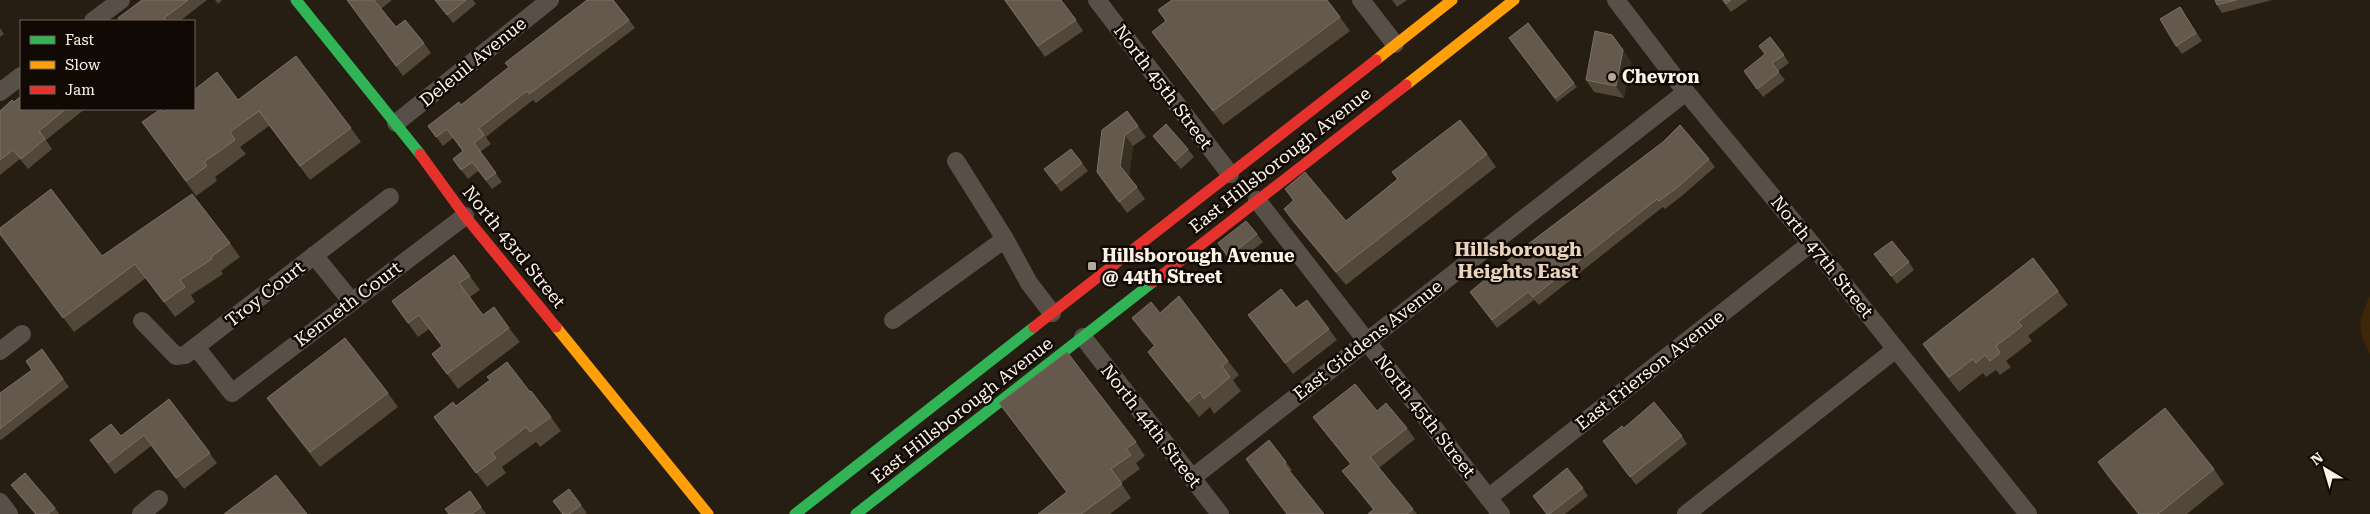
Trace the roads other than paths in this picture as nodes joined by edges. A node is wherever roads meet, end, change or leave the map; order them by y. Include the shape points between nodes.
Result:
1 (121, 0) edge
2 (296, 0) edge
3 (550, 0) edge
4 (1097, 0) edge
5 (1361, 0) edge
6 (1452, 0) edge
7 (1514, 0) edge
8 (1616, 0) edge
9 (1475, 16) dead end
10 (94, 20) edge
11 (1395, 44) junction
12 (1457, 44) junction
13 (20, 77) edge
14 (0, 92) edge
15 (1686, 92) junction
16 (396, 123) junction
17 (956, 161) dead end
18 (1230, 174) junction
19 (390, 197) dead end
20 (1257, 200) junction
21 (465, 216) junction
22 (1005, 239) junction
23 (1811, 243) junction
24 (314, 255) junction
25 (351, 301) junction
26 (1052, 313) junction
27 (893, 320) dead end
28 (142, 321) dead end
29 (22, 334) dead end
30 (1083, 338) junction
31 (1366, 340) junction
32 (196, 347) junction
33 (1896, 349) junction
34 (0, 351) edge
35 (1192, 478) junction
36 (1488, 498) junction
37 (159, 499) dead end
38 (0, 502) edge
39 (9, 514) edge
40 (141, 514) edge
41 (708, 514) edge
42 (795, 514) edge
43 (856, 514) edge
44 (1220, 514) edge
45 (1501, 514) edge
46 (1686, 514) edge
47 (2028, 514) edge

1 - 10 street
2 - 16 main road, North 43rd Street
3 - 16 street, Deleuil Avenue
4 - 18 street, North 45th Street
5 - 11 street
6 - 11 main road, East Hillsborough Avenue
7 - 12 main road, East Hillsborough Avenue
8 - 15 street, North 47th Street
9 - 12 main road
11 - 18 main road, East Hillsborough Avenue
12 - 20 main road, East Hillsborough Avenue
13 - 14 street
15 - 23 street, North 47th Street
15 - 31 street, East Giddens Avenue
16 - 21 main road, North 43rd Street
17 - 22 street
18 - 26 main road, East Hillsborough Avenue
19 - 24 street, Troy Court
20 - 30 main road, East Hillsborough Avenue
20 - 31 street, North 45th Street
21 - 25 street, Kenneth Court
21 - 41 main road, North 43rd Street
22 - 26 street via 1029,282
22 - 27 street
23 - 33 street, North 47th Street
23 - 36 street, East Frierson Avenue
24 - 25 street
24 - 32 street, Troy Court
25 - 32 street, Kenneth Court via 232,393
26 - 42 main road, East Hillsborough Avenue
28 - 32 street, Troy Court via 176,356 185,355
29 - 34 street
30 - 35 street, North 44th Street
30 - 43 main road, East Hillsborough Avenue
31 - 35 street, East Giddens Avenue
31 - 36 street, North 45th Street
33 - 46 street
33 - 47 street, North 47th Street
35 - 44 street, North 44th Street
36 - 45 street, North 45th Street
37 - 40 street
38 - 39 street

